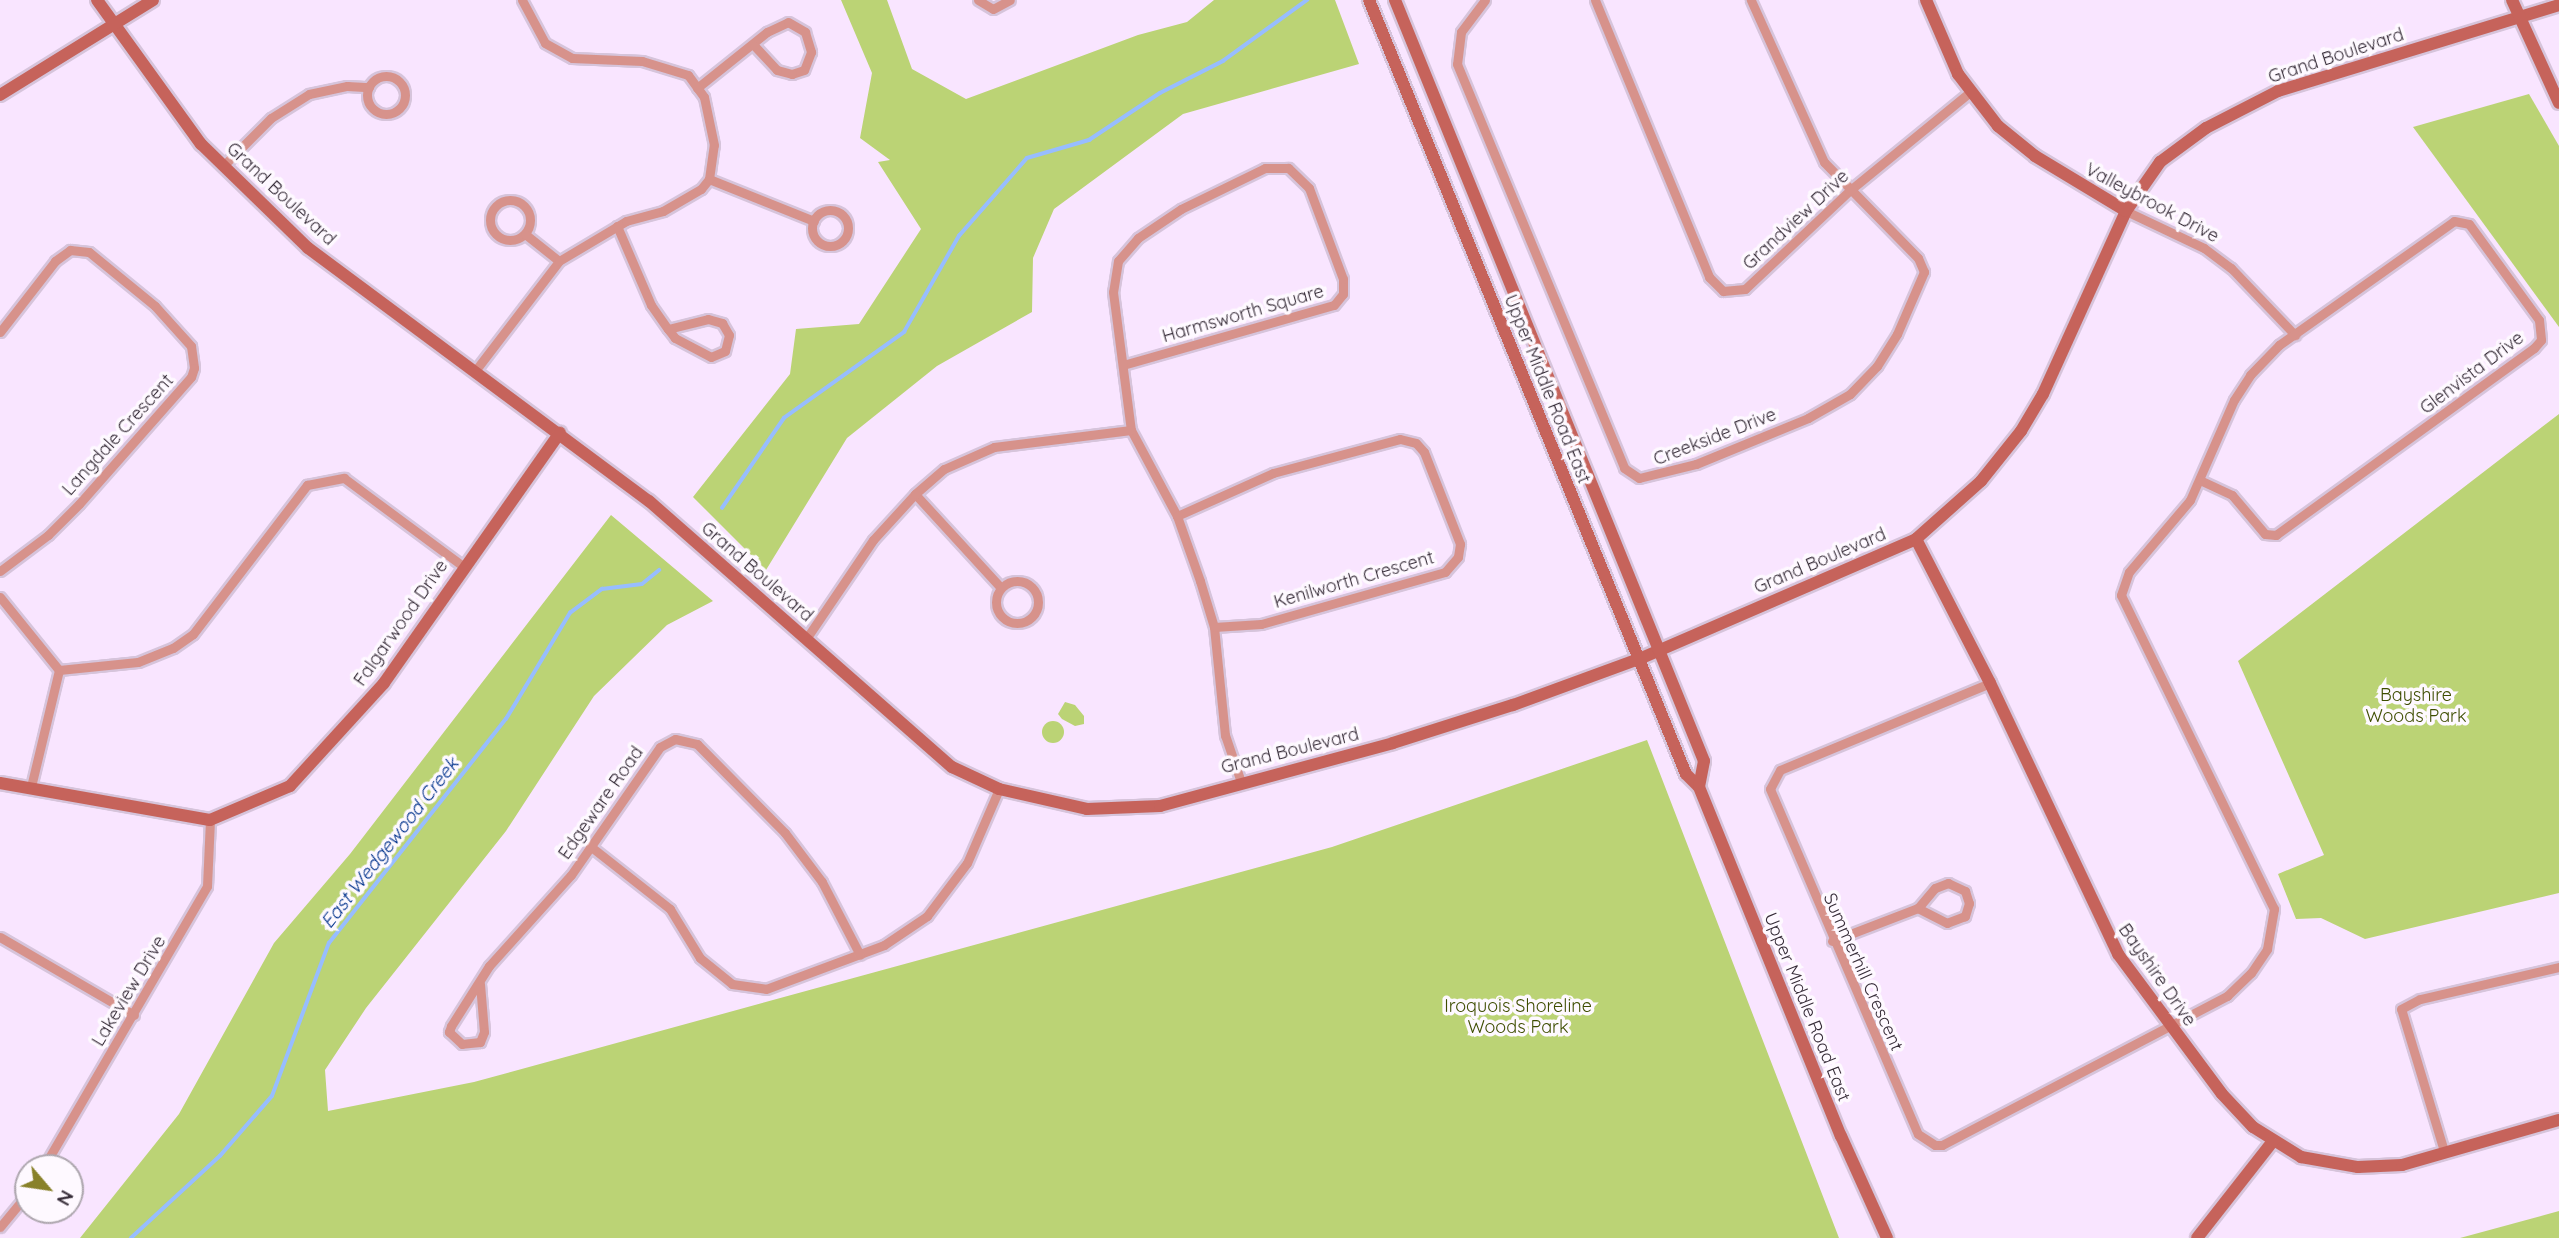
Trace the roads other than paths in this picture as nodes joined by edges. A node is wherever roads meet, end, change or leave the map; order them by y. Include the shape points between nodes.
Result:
1 (97, 0) edge
2 (153, 0) edge
3 (522, 0) edge
4 (978, 0) edge
5 (1010, 0) edge
6 (1369, 0) edge
7 (1395, 0) edge
8 (1485, 0) edge
9 (1595, 0) edge
10 (1751, 0) edge
11 (1926, 0) edge
12 (2512, 0) edge
13 (2559, 5) edge
14 (2519, 17) junction
15 (113, 25) junction
16 (755, 46) junction
17 (369, 87) junction
18 (697, 88) junction
19 (1970, 92) junction
20 (0, 95) edge
21 (2559, 103) edge
22 (225, 164) junction
23 (709, 179) junction
24 (1849, 191) junction
25 (2126, 211) junction
26 (814, 221) junction
27 (617, 226) junction
28 (525, 234) junction
29 (559, 261) junction
30 (668, 328) junction
31 (0, 332) edge
32 (2295, 335) junction
33 (1123, 365) junction
34 (475, 371) junction
35 (1132, 430) junction
36 (560, 433) junction
37 (2200, 480) junction
38 (915, 494) junction
39 (1177, 516) junction
40 (1916, 539) junction
41 (463, 566) junction
42 (0, 571) edge
43 (1001, 588) junction
44 (0, 597) edge
45 (1214, 627) junction
46 (806, 639) junction
47 (1657, 651) junction
48 (1639, 659) junction
49 (59, 670) junction
50 (1990, 683) junction
51 (1241, 782) junction
52 (0, 783) edge
53 (1699, 787) junction
54 (31, 788) junction
55 (999, 789) junction
56 (210, 820) junction
57 (590, 846) junction
58 (1918, 908) junction
59 (0, 937) edge
60 (1832, 941) junction
61 (860, 955) junction
62 (2559, 967) edge
63 (480, 984) junction
64 (134, 1015) junction
65 (2171, 1027) junction
66 (2559, 1121) edge
67 (2273, 1141) junction
68 (2444, 1151) junction
69 (51, 1154) edge
70 (14, 1210) edge
71 (0, 1227) edge
72 (1887, 1238) edge
73 (2197, 1238) edge

1 - 15 street, Grand Boulevard
2 - 15 street
3 - 18 street via 545,43 572,58 666,65 688,75
4 - 5 street via 993,9
6 - 48 street, Upper Middle Road East
7 - 47 street, Upper Middle Road East
8 - 24 street, Creekside Drive via 1461,32 1457,64 1624,468 1640,478 1696,464 1808,418 1850,394 1877,366 1924,272 1918,258
9 - 24 street, Grandview Drive via 1709,277 1723,291 1745,289
10 - 24 street, Creekside Drive via 1824,162
11 - 19 street, Valleybrook Drive
12 - 14 street
13 - 14 street, Grand Boulevard
14 - 21 street
14 - 25 street, Grand Boulevard via 2278,91 2206,128 2160,162
15 - 20 street
15 - 22 street, Grand Boulevard via 201,144
16 - 16 street via 767,32 788,22 805,32 811,52 804,71 792,74 778,70
16 - 18 street
17 - 17 street via 378,78 390,77 404,89 404,102 391,114 379,113 368,99
17 - 22 street via 347,86 309,94 271,118
18 - 23 street via 704,97 714,145
19 - 24 street, Grandview Drive
19 - 25 street, Valleybrook Drive via 1998,126 2035,156
22 - 34 street, Grand Boulevard via 308,248
23 - 26 street
23 - 27 street via 701,189 663,211
25 - 32 street, Valleybrook Drive via 2204,248 2231,268
25 - 40 street, Grand Boulevard via 2043,394 2021,431 1981,481
26 - 26 street via 813,233 819,243 837,245 846,236 847,224 837,212 826,211
27 - 29 street
27 - 30 street via 651,305
28 - 28 street via 530,215 523,203 510,199 497,204 490,215 495,233 513,240
28 - 29 street
29 - 34 street
30 - 30 street via 675,338 711,357 724,351 729,335 722,323 708,319
31 - 42 street, Langdale Crescent via 55,261 70,250 89,252 110,265 173,326 191,346 194,368 191,377 79,504 48,535
32 - 37 street, Glenvista Drive via 2250,374
32 - 37 street, Glenvista Drive via 2459,220 2472,228 2542,330 2534,348 2276,536 2265,534 2232,495
33 - 33 street, Harmsworth Square via 1334,305 1343,294 1343,279 1309,188 1288,168 1265,168 1181,209 1138,238 1118,261 1113,292
33 - 35 street, Harmsworth Square
34 - 36 street, Grand Boulevard
35 - 38 street via 994,447 944,469
35 - 39 street, Harmsworth Square
36 - 41 street, Falgarwood Drive
36 - 46 street, Grand Boulevard via 666,515
37 - 65 street, Glenvista Drive via 2190,500 2129,572 2121,595 2274,909 2273,934 2251,973 2227,996
38 - 43 street
38 - 46 street via 873,540
39 - 45 street, Harmsworth Square
39 - 45 street, Kenilworth Crescent via 1273,473 1400,439 1416,443 1424,452 1460,544 1458,557 1445,572 1261,624
40 - 47 street, Grand Boulevard
40 - 50 street, Bayshire Drive
41 - 49 street via 344,478 307,485 193,634 138,662
41 - 56 street, Falgarwood Drive via 384,683 290,786
43 - 43 street via 997,608 1006,620 1020,623 1032,617 1038,597 1032,586 1019,580
44 - 49 street
45 - 51 street, Harmsworth Square via 1225,734
46 - 55 street, Grand Boulevard via 951,767
47 - 48 street, Grand Boulevard
47 - 53 street, Upper Middle Road East via 1704,761
48 - 51 street, Grand Boulevard via 1405,739
48 - 53 street, Upper Middle Road East via 1686,774
49 - 54 street
50 - 60 street, Summerhill Crescent via 1780,770 1773,778 1771,799
50 - 65 street, Bayshire Drive via 2097,916
51 - 55 street, Grand Boulevard via 1160,806 1087,809
52 - 54 street
53 - 72 street, Upper Middle Road East
54 - 56 street
55 - 61 street via 967,863 928,916
56 - 64 street, Lakeview Drive via 206,886
57 - 61 street via 670,909 700,958 732,985 766,989
57 - 61 street, Edgeware Road via 660,747 674,739 697,744 806,859
57 - 63 street, Edgeware Road via 489,966
58 - 58 street via 1953,923 1965,916 1968,897 1960,886 1948,883 1936,888
58 - 60 street
59 - 64 street
60 - 65 street, Summerhill Crescent via 1918,1134 1934,1145 1942,1145
62 - 68 street via 2420,999 2401,1009
63 - 63 street, Edgeware Road via 449,1032 462,1044 480,1042 484,1032
64 - 69 street, Lakeview Drive
65 - 67 street, Bayshire Drive via 2222,1094
66 - 68 street, Bayshire Drive
67 - 68 street, Bayshire Drive via 2301,1157 2358,1167 2402,1165
67 - 73 street
70 - 71 street

